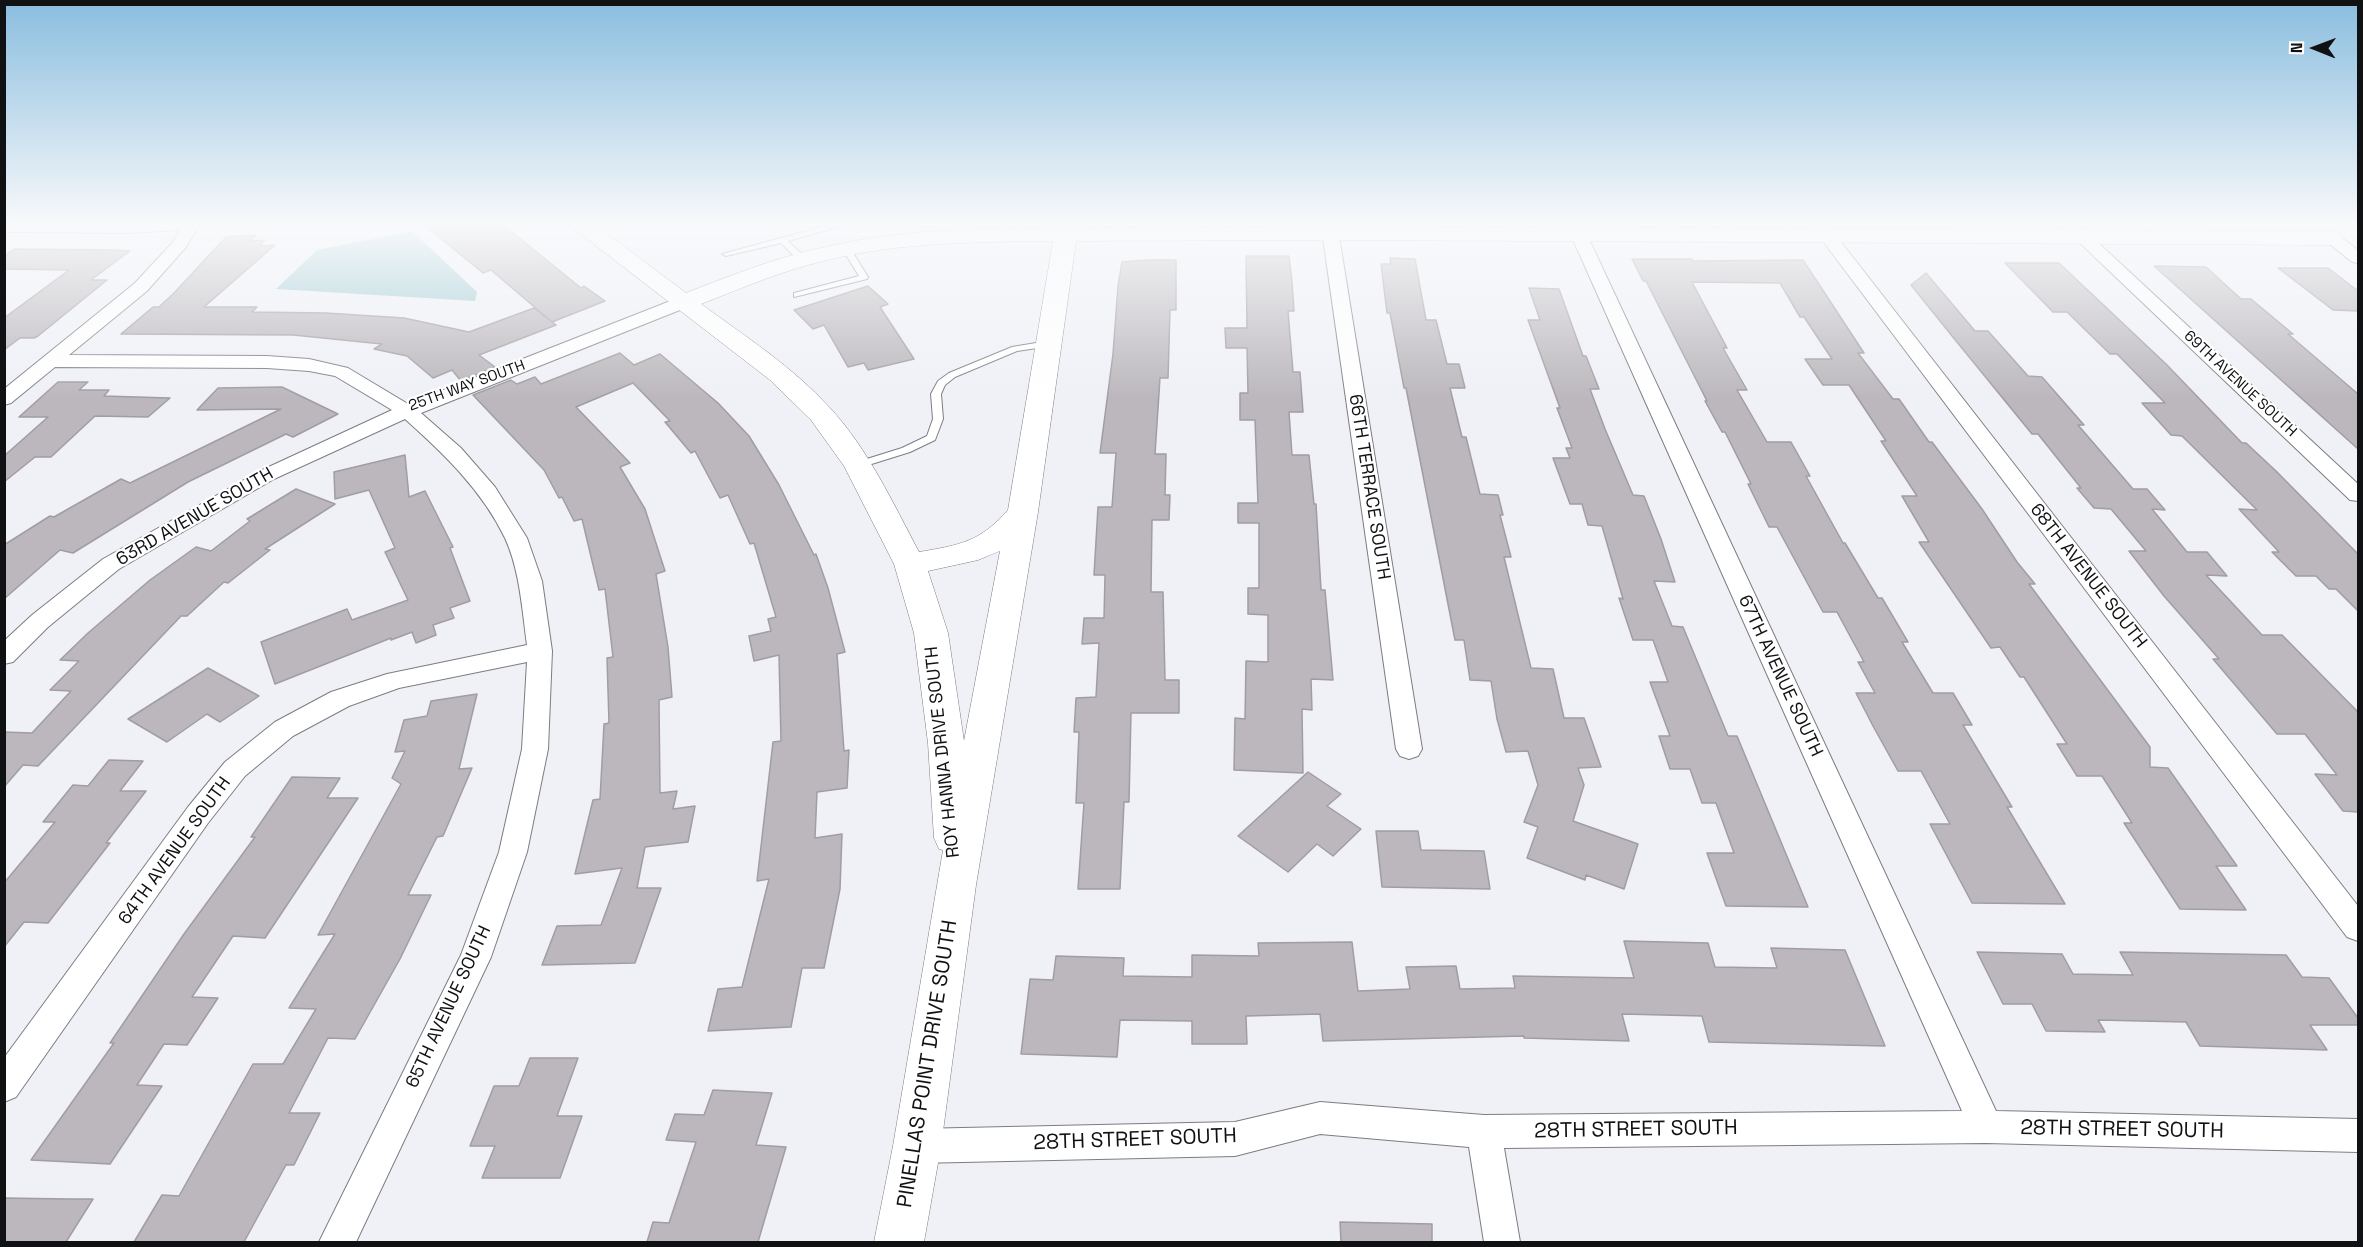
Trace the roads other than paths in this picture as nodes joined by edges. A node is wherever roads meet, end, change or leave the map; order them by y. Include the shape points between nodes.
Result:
1 (145, 282) edge
2 (657, 282) edge
3 (740, 282) edge
4 (845, 282) edge
5 (1058, 282) edge
6 (1338, 282) edge
7 (1600, 282) edge
8 (1863, 282) edge
9 (2130, 282) edge
10 (797, 295) dead end
11 (684, 302) junction
12 (1048, 344) junction
13 (52, 361) junction
14 (4, 399) edge
15 (407, 411) junction
16 (858, 465) junction
17 (2358, 495) edge
18 (1023, 512) junction
19 (910, 564) junction
20 (540, 651) junction
21 (4, 656) edge
22 (1409, 749) dead end
23 (956, 885) junction
24 (2358, 928) edge
25 (4, 1086) edge
26 (1986, 1127) junction
27 (1484, 1132) junction
28 (2358, 1136) edge
29 (917, 1146) junction
30 (338, 1242) edge
31 (898, 1242) edge
32 (1502, 1242) edge

1 - 13 street
2 - 11 street, ROY HANNA DRIVE SOUTH
3 - 11 street, 25TH WAY SOUTH
4 - 10 lane
5 - 12 street
6 - 22 street, 66TH TERRACE SOUTH
7 - 26 street, 67TH AVENUE SOUTH
8 - 24 street, 68TH AVENUE SOUTH
9 - 17 street, 69TH AVENUE SOUTH
11 - 15 street, 25TH WAY SOUTH
11 - 16 street, ROY HANNA DRIVE SOUTH via 779,374 821,414
12 - 16 lane via 1015,350 952,375 941,383 936,394 938,419 931,438
12 - 18 street
13 - 14 street
13 - 15 street, 25TH WAY SOUTH via 309,365 341,372
15 - 20 street, 65TH AVENUE SOUTH via 454,452 487,492 516,537 530,581
15 - 21 street, 63RD AVENUE SOUTH via 267,475 121,559 40,621
16 - 19 street, ROY HANNA DRIVE SOUTH
18 - 19 street via 986,546
18 - 23 street
19 - 23 street, ROY HANNA DRIVE SOUTH via 931,633 946,742
20 - 25 street, 64TH AVENUE SOUTH via 396,680 340,699 284,729 235,769 198,815
20 - 30 street, 65TH AVENUE SOUTH via 535,749 513,852 476,957
23 - 29 street, PINELLAS POINT DRIVE SOUTH
26 - 27 street, 28TH STREET SOUTH
26 - 28 street, 28TH STREET SOUTH
27 - 29 street, 28TH STREET SOUTH via 1320,1118 1235,1139
27 - 32 street
29 - 31 street, PINELLAS POINT DRIVE SOUTH

